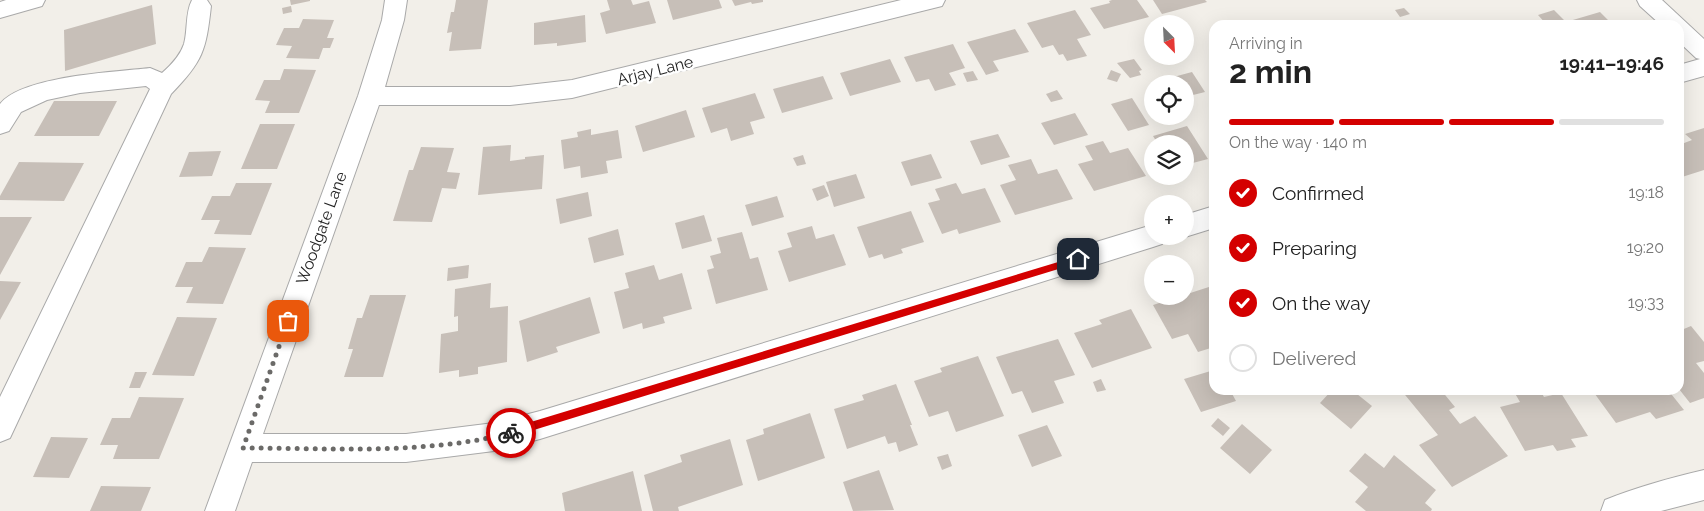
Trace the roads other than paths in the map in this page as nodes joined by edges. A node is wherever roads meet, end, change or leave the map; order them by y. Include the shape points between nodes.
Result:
1 (34, 0) edge
2 (396, 0) edge
3 (934, 0) edge
4 (1648, 0) edge
5 (200, 6) dead end
6 (0, 10) edge
7 (1670, 20) edge
8 (1684, 34) edge
9 (1704, 52) edge
10 (1704, 67) edge
11 (1684, 73) edge
12 (162, 88) junction
13 (370, 96) junction
14 (0, 124) edge
15 (1209, 219) edge
16 (1194, 224) edge
17 (1144, 239) edge
18 (0, 428) edge
19 (243, 448) junction
20 (1704, 485) edge
21 (220, 511) edge
22 (1616, 511) edge

1 - 6 street
2 - 13 street, Woodgate Lane
3 - 13 street, Arjay Lane via 572,89 510,96
4 - 7 street
5 - 12 street via 195,44 184,66
8 - 9 street
10 - 11 street
12 - 14 street via 150,77 67,87 12,106
12 - 18 street
13 - 19 street, Woodgate Lane
15 - 16 street
17 - 19 street via 494,437 406,448
19 - 21 street, Woodgate Lane
20 - 22 street

